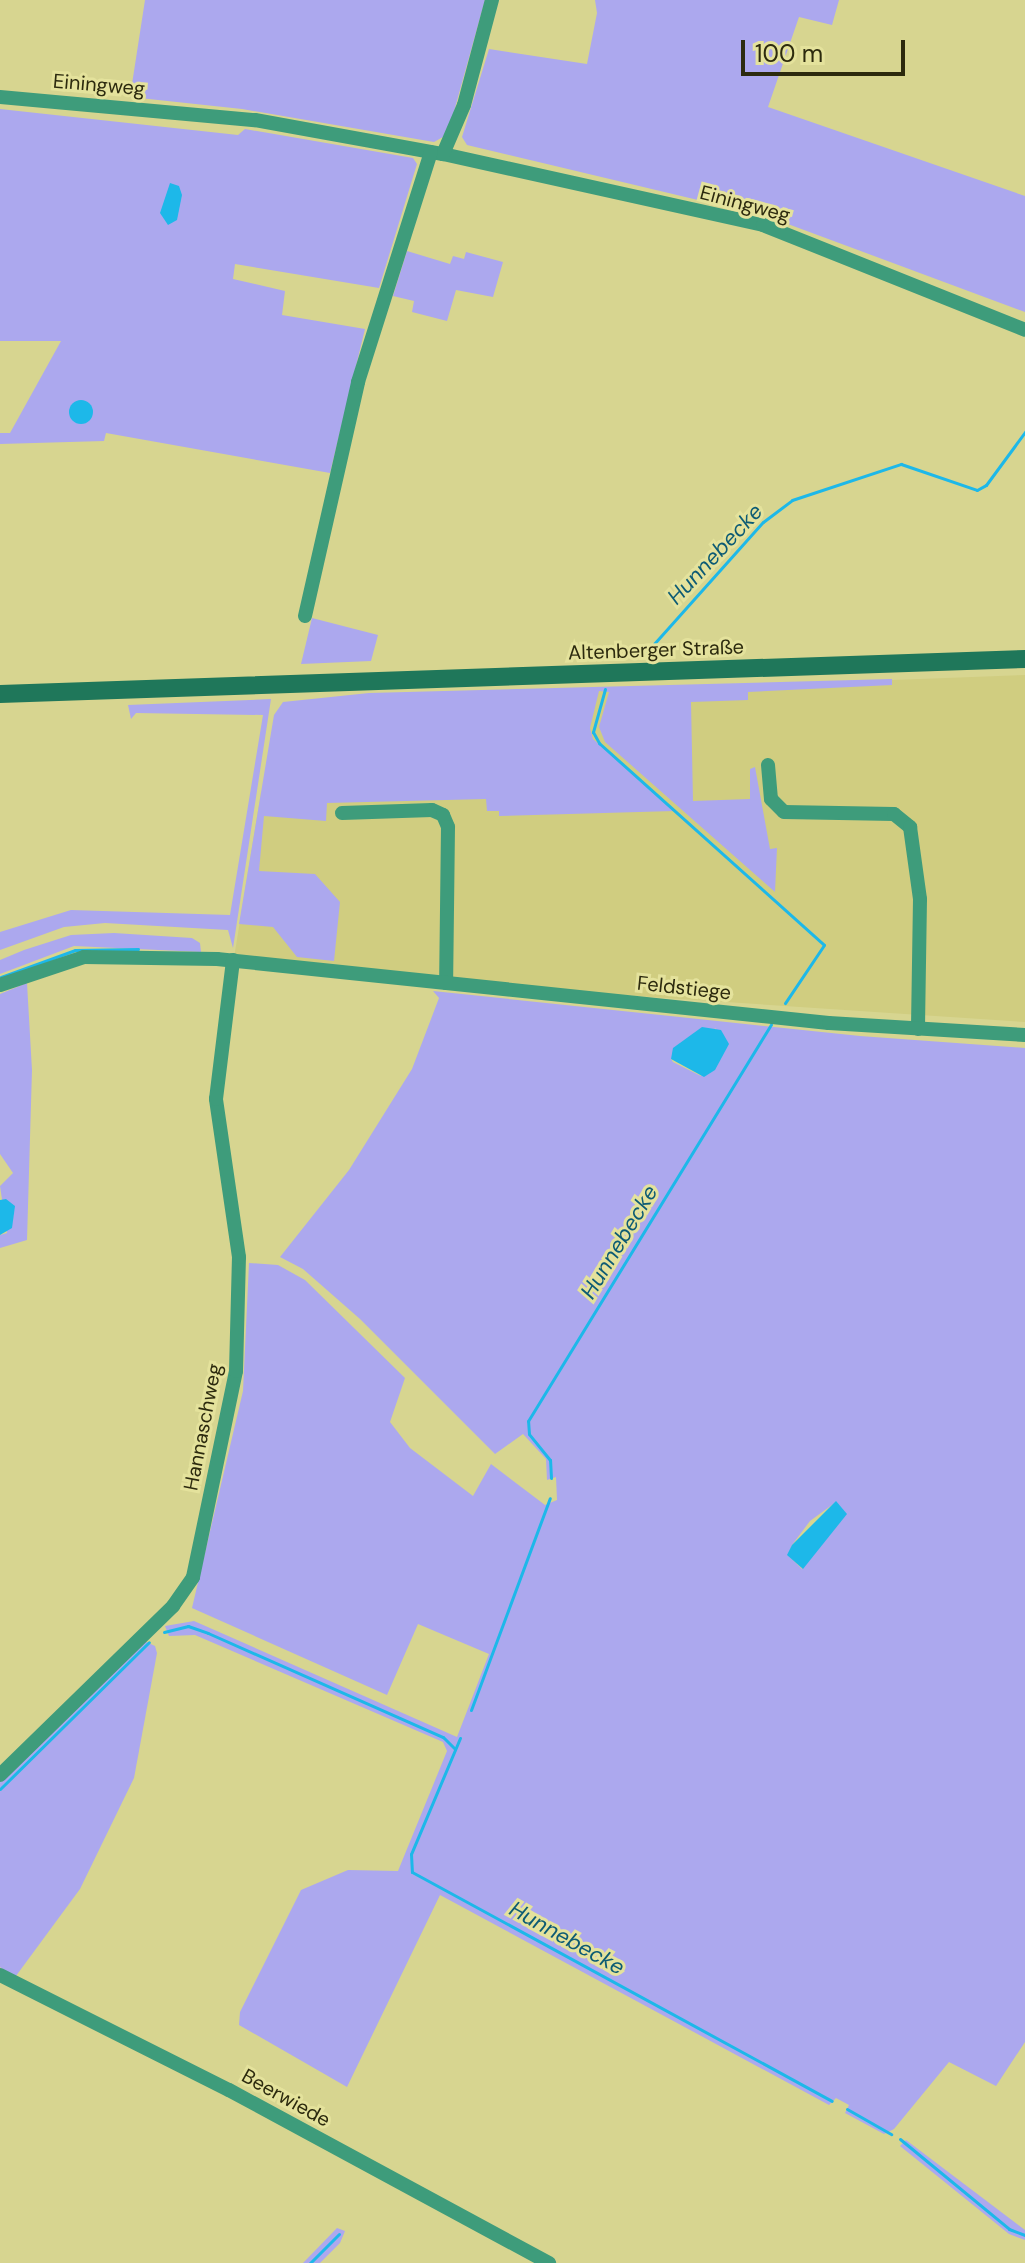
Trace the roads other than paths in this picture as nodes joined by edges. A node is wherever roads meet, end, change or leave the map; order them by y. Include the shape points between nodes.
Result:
1 (492, 0) edge
2 (0, 97) edge
3 (437, 153) junction
4 (1025, 330) edge
5 (305, 616) dead end
6 (1025, 659) edge
7 (0, 694) edge
8 (768, 765) dead end
9 (342, 813) dead end
10 (233, 960) junction
11 (446, 983) junction
12 (0, 985) edge
13 (918, 1029) junction
14 (1025, 1035) edge
15 (0, 1775) edge
16 (0, 1975) edge
17 (549, 2263) edge

1 - 3 street via 464,105
2 - 3 street, Einingweg via 255,120
3 - 4 street, Einingweg via 763,225
3 - 5 street via 358,382
6 - 7 main road, Altenberger Straße
8 - 13 street via 771,799 784,812 894,814 910,827 920,899
9 - 11 street via 432,810 443,815 448,827
10 - 11 street, Feldstiege
10 - 12 street, Feldstiege via 84,957
10 - 15 street, Hannaschweg via 216,1099 239,1257 237,1362 193,1577 173,1606
11 - 13 street, Feldstiege
13 - 14 street, Feldstiege
16 - 17 street, Beerwiede via 229,2090

